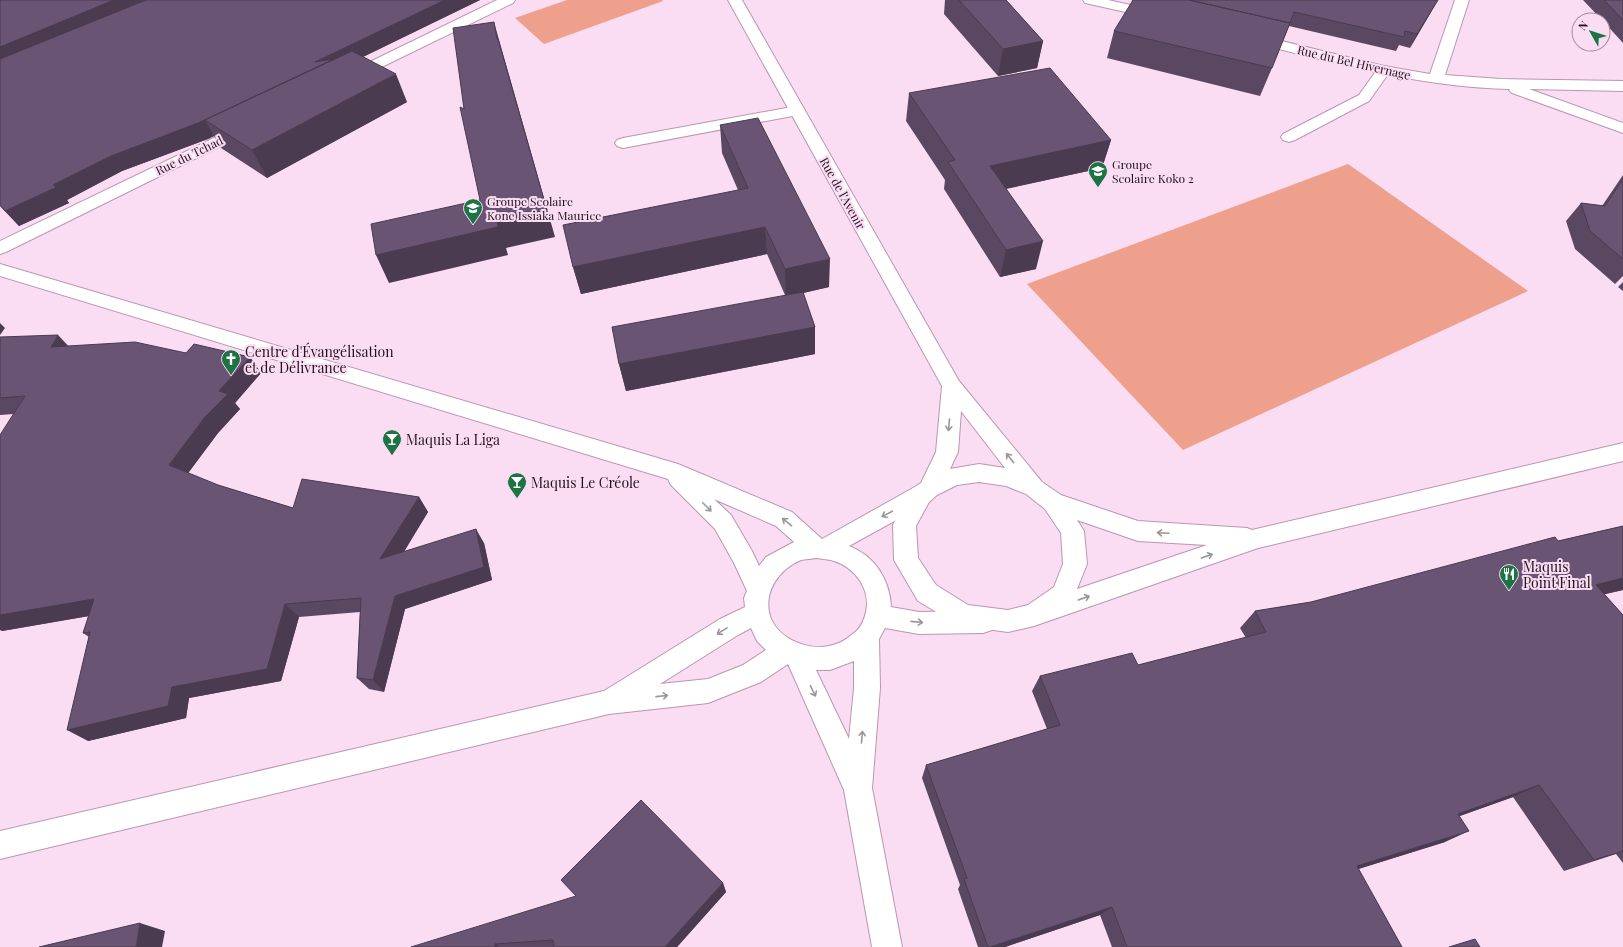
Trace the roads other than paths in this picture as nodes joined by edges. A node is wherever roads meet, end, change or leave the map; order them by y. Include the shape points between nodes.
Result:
1 (508, 0) edge
2 (735, 0) edge
3 (1090, 0) edge
4 (1462, 0) edge
5 (1134, 4) edge
6 (1169, 18) edge
7 (1238, 35) edge
8 (1384, 70) junction
9 (1436, 79) junction
10 (336, 84) edge
11 (1501, 84) junction
12 (1623, 86) edge
13 (797, 111) junction
14 (258, 122) edge
15 (1623, 128) edge
16 (1289, 137) dead end
17 (623, 143) dead end
18 (0, 248) edge
19 (0, 270) edge
20 (952, 386) junction
21 (1623, 452) edge
22 (670, 470) junction
23 (1034, 488) junction
24 (925, 492) junction
25 (1053, 502) junction
26 (1258, 538) junction
27 (821, 548) junction
28 (757, 602) junction
29 (1034, 615) junction
30 (879, 616) junction
31 (1008, 621) junction
32 (867, 638) junction
33 (791, 654) junction
34 (609, 702) junction
35 (858, 789) junction
36 (0, 845) edge
37 (887, 947) edge

1 - 10 street
2 - 13 street, Rue de l'Avenir
3 - 5 street
4 - 9 street
5 - 6 street
7 - 8 street, Rue du Bel Hivernage
8 - 9 street, Rue du Bel Hivernage
8 - 16 street via 1364,98
9 - 11 street, Rue du Bel Hivernage
11 - 12 street, Rue du Bel Hivernage
11 - 15 street
13 - 17 street
13 - 20 street, Rue de l'Avenir
14 - 18 street, Rue du Tchad
19 - 22 street
23 -> 20 street, Rue de l'Avenir
20 -> 24 street via 946,452
21 - 26 street
27 -> 22 street via 784,519
22 -> 28 street via 723,522 744,558
23 - 24 street via 1008,477 980,473 953,477
23 - 25 street
24 -> 27 street
24 - 31 street via 904,525 906,560 927,593 964,615
26 -> 25 street via 1138,531
25 - 29 street via 1072,531 1075,564 1063,594
29 -> 26 street
27 - 28 street via 796,551 779,560 766,573
27 - 30 street via 850,556 868,571 879,592
28 - 33 street via 762,628 772,641
28 -> 34 street via 729,627
29 - 31 street
30 -> 31 street via 919,623
30 - 32 street
32 - 33 street via 847,653 822,660
35 -> 32 street via 867,688
34 -> 33 street via 708,691 752,674
33 -> 35 street
34 - 36 street
35 - 37 street

